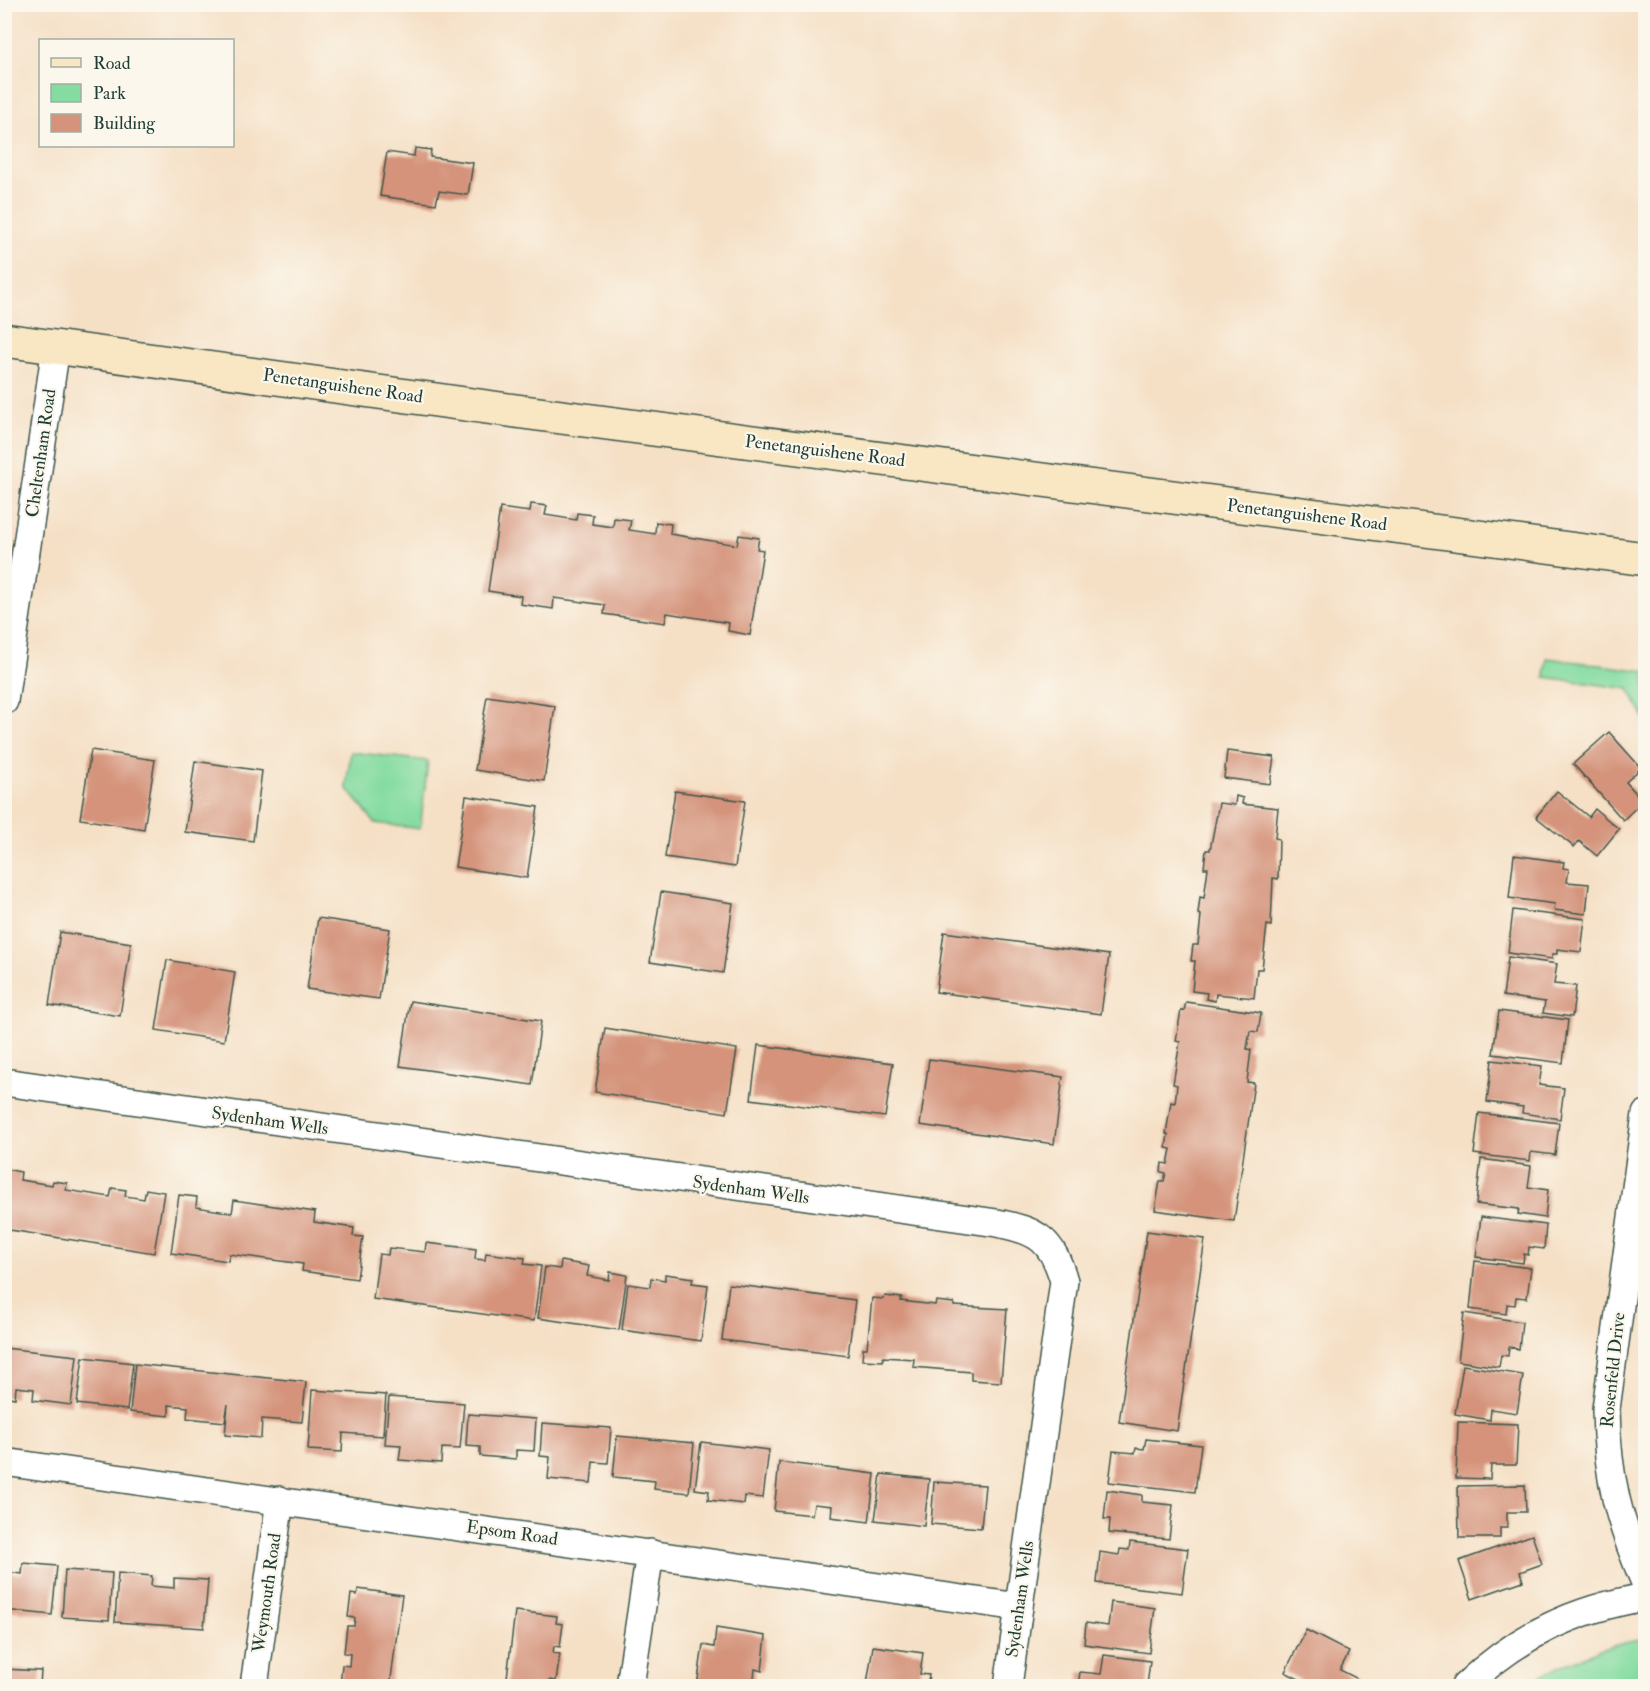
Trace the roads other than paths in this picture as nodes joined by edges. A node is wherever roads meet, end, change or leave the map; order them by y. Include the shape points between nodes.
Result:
1 (4, 340) edge
2 (56, 347) junction
3 (1646, 559) edge
4 (4, 701) edge
5 (4, 1082) edge
6 (1646, 1114) edge
7 (4, 1462) edge
8 (280, 1500) junction
9 (650, 1553) junction
10 (1646, 1586) edge
11 (1646, 1597) edge
12 (1019, 1607) junction
13 (254, 1686) edge
14 (630, 1686) edge
15 (1008, 1686) edge
16 (1465, 1686) edge

1 - 2 main road, Penetanguishene Road
2 - 3 main road, Penetanguishene Road via 513,411
2 - 4 street, Cheltenham Road
5 - 12 street, Sydenham Wells via 997,1223 1043,1238 1056,1255 1064,1281
6 - 10 street, Rosenfeld Drive via 1606,1409 1612,1490
7 - 8 street, Epsom Road
8 - 9 street, Epsom Road
8 - 13 street, Weymouth Road
9 - 12 street, Epsom Road
9 - 14 street
11 - 16 street via 1616,1602 1530,1635
12 - 15 street, Sydenham Wells

